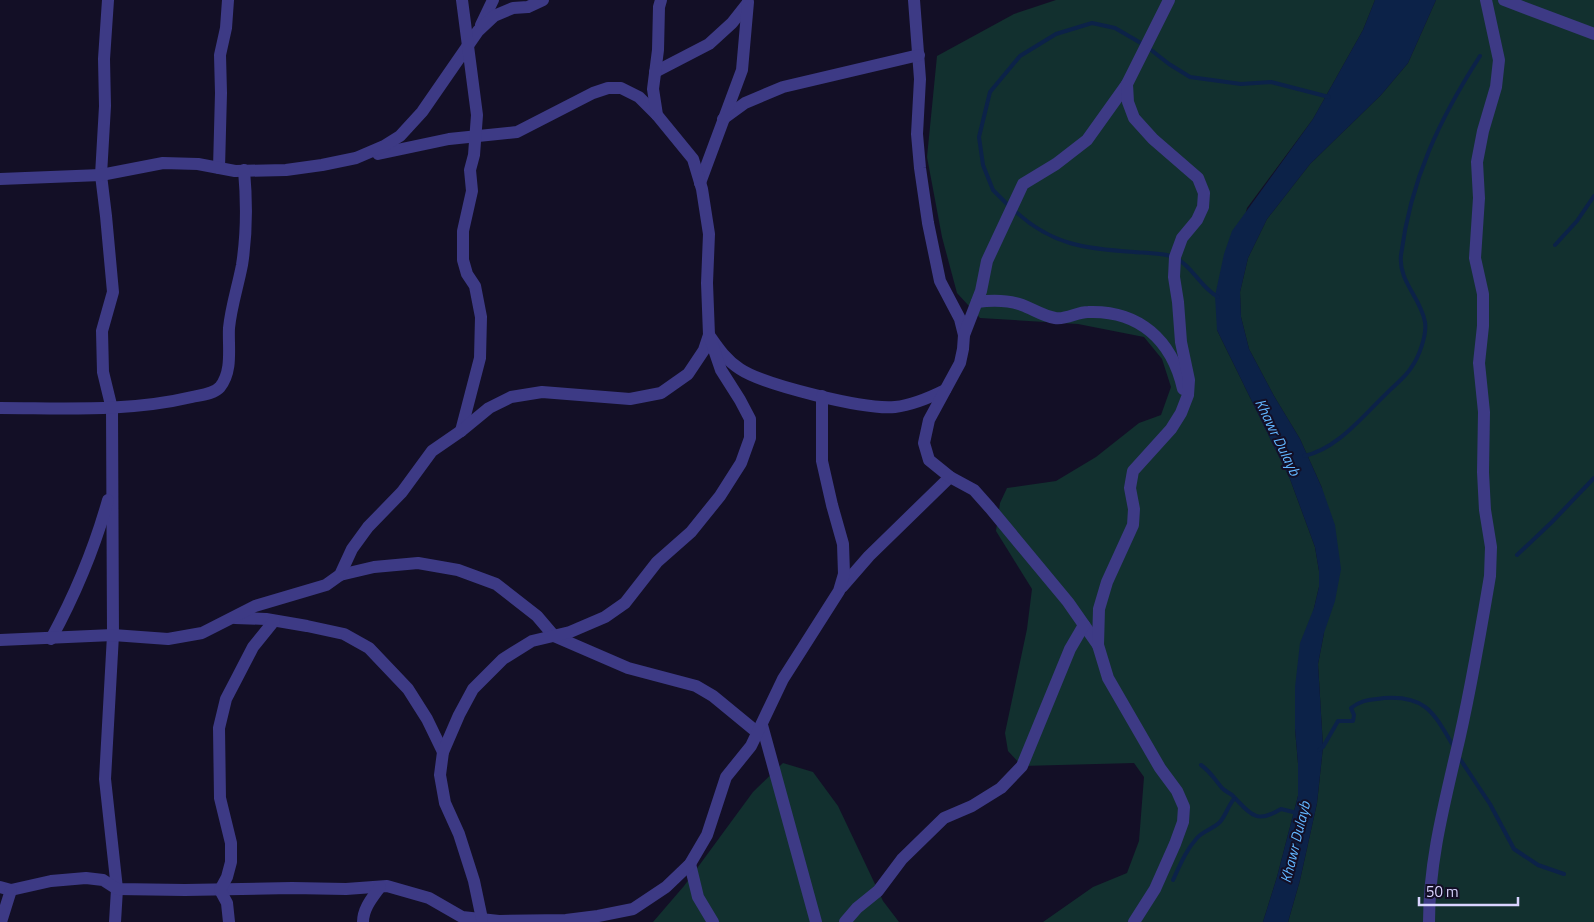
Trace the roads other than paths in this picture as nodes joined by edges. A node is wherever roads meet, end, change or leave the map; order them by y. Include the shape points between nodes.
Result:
1 (108, 0) edge
2 (228, 0) edge
3 (462, 0) edge
4 (492, 0) edge
5 (543, 0) edge
6 (661, 0) edge
7 (914, 0) edge
8 (1169, 0) edge
9 (1486, 0) edge
10 (1504, 0) edge
11 (749, 1) edge
12 (478, 31) junction
13 (1594, 34) edge
14 (468, 45) junction
15 (919, 55) junction
16 (655, 72) junction
17 (1127, 84) junction
18 (657, 115) junction
19 (723, 119) junction
20 (475, 135) junction
21 (356, 158) junction
22 (219, 168) junction
23 (244, 170) junction
24 (101, 175) junction
25 (0, 179) edge
26 (700, 182) junction
27 (977, 302) junction
28 (964, 335) junction
29 (708, 336) junction
30 (945, 390) junction
31 (822, 396) junction
32 (1185, 402) junction
33 (0, 408) edge
34 (112, 409) junction
35 (461, 431) junction
36 (950, 477) junction
37 (112, 486) junction
38 (340, 575) junction
39 (839, 591) junction
40 (233, 618) junction
41 (274, 621) junction
42 (1084, 625) junction
43 (113, 635) junction
44 (554, 636) junction
45 (51, 639) junction
46 (0, 640) edge
47 (1098, 645) junction
48 (760, 729) junction
49 (443, 752) junction
50 (690, 864) junction
51 (380, 887) junction
52 (6, 889) edge
53 (116, 889) junction
54 (220, 890) junction
55 (482, 919) junction
56 (569, 921) edge
57 (1132, 921) edge
58 (1, 922) edge
59 (115, 922) edge
60 (229, 922) edge
61 (363, 922) edge
62 (499, 922) edge
63 (713, 922) edge
64 (816, 922) edge
65 (846, 922) edge
66 (1429, 922) edge

1 - 24 street
2 - 22 street via 220,55
3 - 14 street
4 - 12 street
5 - 12 street via 494,16
6 - 16 street
7 - 15 street
8 - 17 street
9 - 66 street via 1498,60 1496,88 1477,162 1476,258 1483,294 1479,363 1490,576 1436,838
10 - 13 street
11 - 16 street via 732,23 709,44
11 - 19 street via 742,70
12 - 14 street
14 - 20 street via 477,115
14 - 21 street via 422,112 400,136
15 - 19 street via 783,87 745,103
15 - 28 street via 917,134 928,223 940,281 960,319
16 - 18 street via 653,89
17 - 27 street via 1087,140 1023,184 987,261
17 - 32 street via 1128,102 1134,118 1198,178 1204,193 1197,220 1182,238 1175,257 1181,342 1189,380
18 - 20 street via 640,97 620,88 608,88 517,132
18 - 26 street via 693,159
19 - 26 street
20 - 21 street
20 - 35 street via 470,170 472,191 463,231 464,260 481,317 480,358
21 - 23 street via 286,170
22 - 23 street
22 - 24 street via 163,163
23 - 34 street via 246,235 230,327 230,356 220,388 179,400
24 - 25 street
24 - 34 street via 112,292 102,331 103,372
26 - 29 street via 709,234
27 - 28 street
27 - 32 street via 996,300 1020,304 1055,318 1085,312 1128,316 1149,330 1165,347 1180,375
28 - 30 street via 960,364
29 - 31 street via 723,356 741,370 766,382
29 - 35 street via 704,350 688,374 661,393 630,399 542,392 511,397 489,408
29 - 44 street via 721,370 750,419 750,438 741,463 691,532 657,562 625,602 605,617
30 - 31 street via 922,401 895,407
30 - 36 street via 930,420 924,443 929,460
31 - 39 street via 822,461 843,544 844,574
32 - 47 street via 1171,429 1133,471 1130,488 1134,525 1106,582 1099,609
33 - 34 street
34 - 37 street
35 - 38 street via 432,451 402,492 363,534
36 - 39 street via 869,556
36 - 42 street via 974,490
37 - 43 street
37 - 45 street via 86,569
38 - 40 street via 326,585 255,606
38 - 44 street via 374,567 418,564 458,570 496,584 537,616
39 - 48 street via 783,679
40 - 41 street
40 - 43 street via 202,633 168,639
41 - 49 street via 344,634 369,648 408,689
41 - 54 street via 254,647 226,699 219,728 220,798 231,843 231,862
42 - 47 street
42 - 65 street via 1070,649 1022,766 1001,788 944,818
43 - 45 street
43 - 53 street via 105,779
44 - 48 street via 628,668 696,686
44 - 49 street via 532,641 503,660 473,689
45 - 46 street
47 - 57 street via 1108,678 1184,807 1183,822 1175,844 1154,889
48 - 50 street via 751,746 726,776 706,834
48 - 64 street
49 - 55 street via 440,775 445,803 460,834
50 - 56 street via 666,887 633,909
50 - 63 street via 698,897
51 - 54 street
51 - 55 street via 387,886 429,898 462,917
51 - 61 street via 367,905
52 - 53 street via 86,878 103,880
52 - 58 street
53 - 54 street
53 - 59 street
54 - 60 street via 227,903
55 - 62 street
56 - 62 street

